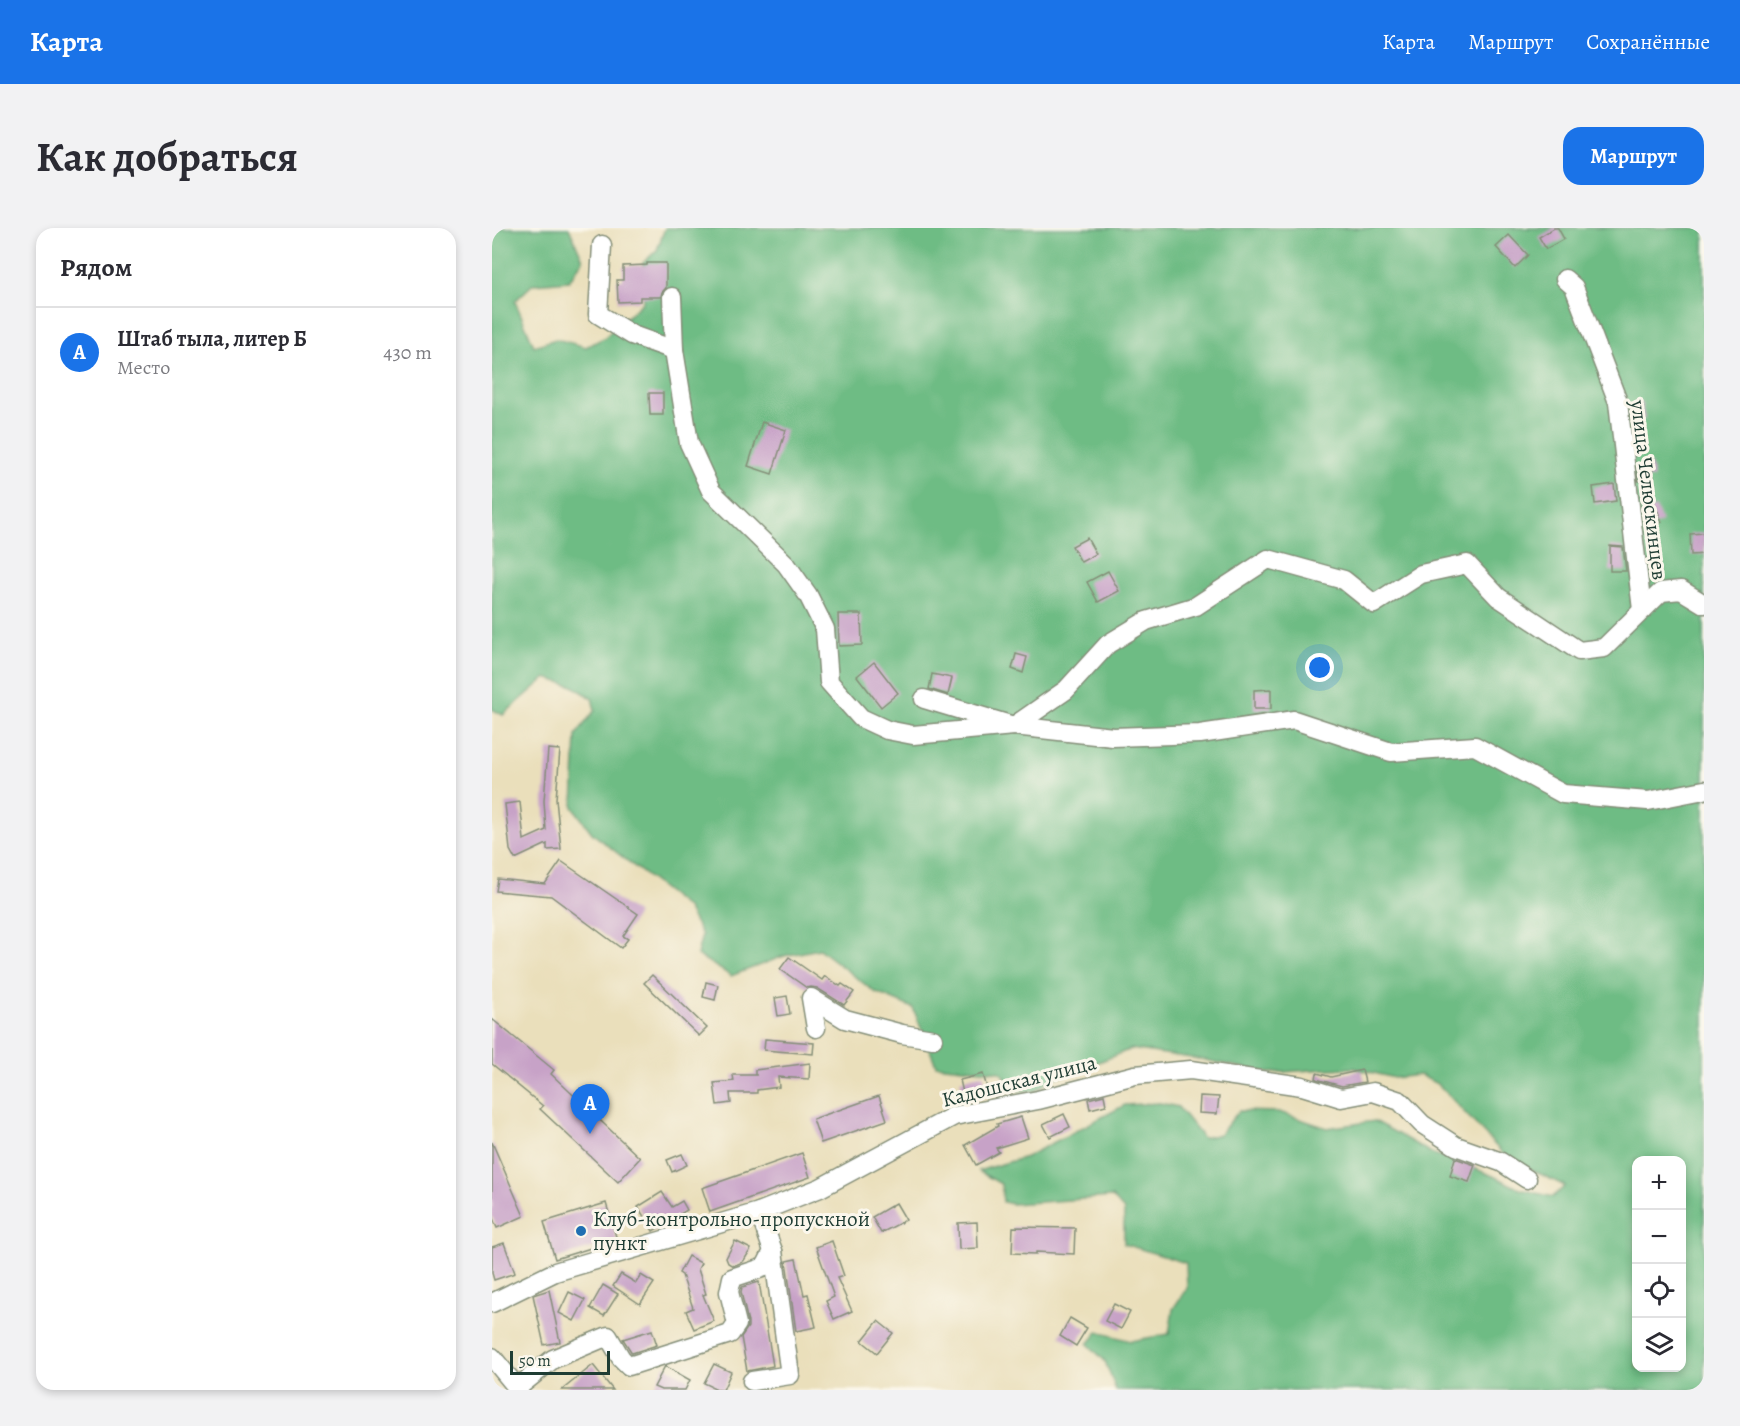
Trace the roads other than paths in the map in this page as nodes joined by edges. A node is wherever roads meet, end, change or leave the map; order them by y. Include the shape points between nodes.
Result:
1 (602, 245) dead end
2 (1565, 279) dead end
3 (672, 297) dead end
4 (674, 350) junction
5 (1704, 604) edge
6 (1642, 610) junction
7 (924, 699) dead end
8 (1014, 726) junction
9 (1704, 790) edge
10 (816, 1028) dead end
11 (933, 1039) dead end
12 (1527, 1179) dead end
13 (759, 1212) junction
14 (773, 1251) junction
15 (492, 1303) edge
16 (492, 1357) edge
17 (752, 1381) dead end
18 (518, 1389) edge

1 - 4 street via 598,314 632,334
2 - 6 street, улица Челюскинцев via 1575,287 1618,402
3 - 4 street
4 - 8 street via 689,442 711,490 786,564 808,595 825,629 829,682 861,718 887,730 913,735
5 - 6 street via 1681,590 1661,592
6 - 8 street via 1604,648 1578,651 1498,597 1467,564 1421,574 1374,604 1344,580 1268,559 1196,606 1146,621 1108,644 1066,690
7 - 8 street
8 - 9 street via 1113,737 1200,734 1294,720 1391,752 1475,746 1563,794 1648,801
10 - 11 street via 811,998 845,1018
12 - 13 street, Кадошская улица via 1501,1162 1456,1146 1391,1098 1372,1092 1341,1098 1302,1086 1191,1070 1135,1075 954,1116 820,1188
13 - 14 street
13 - 15 street, Кадошская улица via 555,1272
14 - 17 street via 790,1375
14 - 18 street via 765,1267 732,1278 729,1292 737,1324 730,1334 629,1366 608,1336 553,1359
16 - 18 street

